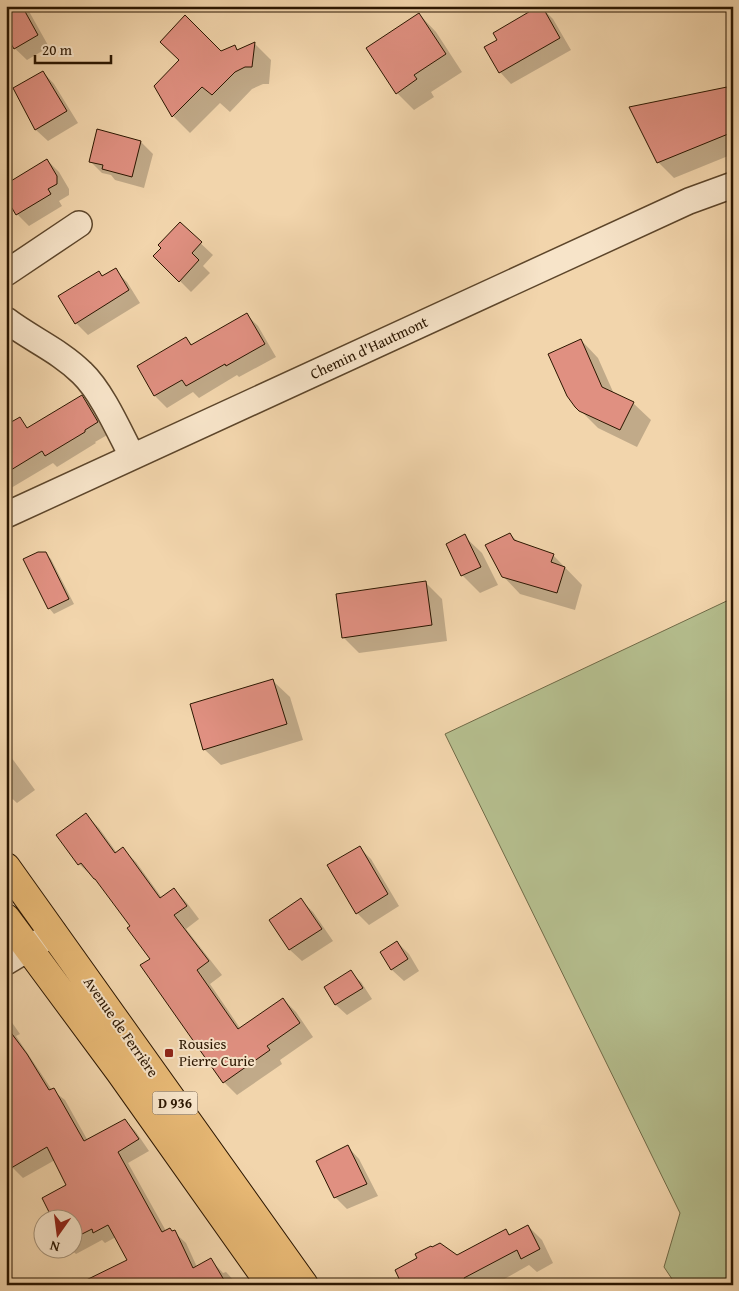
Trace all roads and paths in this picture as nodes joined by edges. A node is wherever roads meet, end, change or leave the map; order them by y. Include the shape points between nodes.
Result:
1 (733, 185) edge
2 (79, 224) dead end
3 (6, 273) edge
4 (6, 320) edge
5 (132, 456) junction
6 (6, 514) edge
7 (6, 867) edge
8 (6, 918) edge
9 (54, 933) junction
10 (15, 957) edge
11 (271, 1285) edge
12 (304, 1285) edge

1 - 5 street, Chemin d'Hautmont via 681,205
2 - 3 street
4 - 5 street via 48,346 83,374 105,404
5 - 6 street, Chemin d'Hautmont
7 - 9 main road, Avenue de Ferrière / D 936
8 - 10 main road, Avenue de Ferrière / D 936
9 - 10 street
9 - 12 main road, Avenue de Ferrière / D 936
10 - 11 main road, Avenue de Ferrière / D 936

